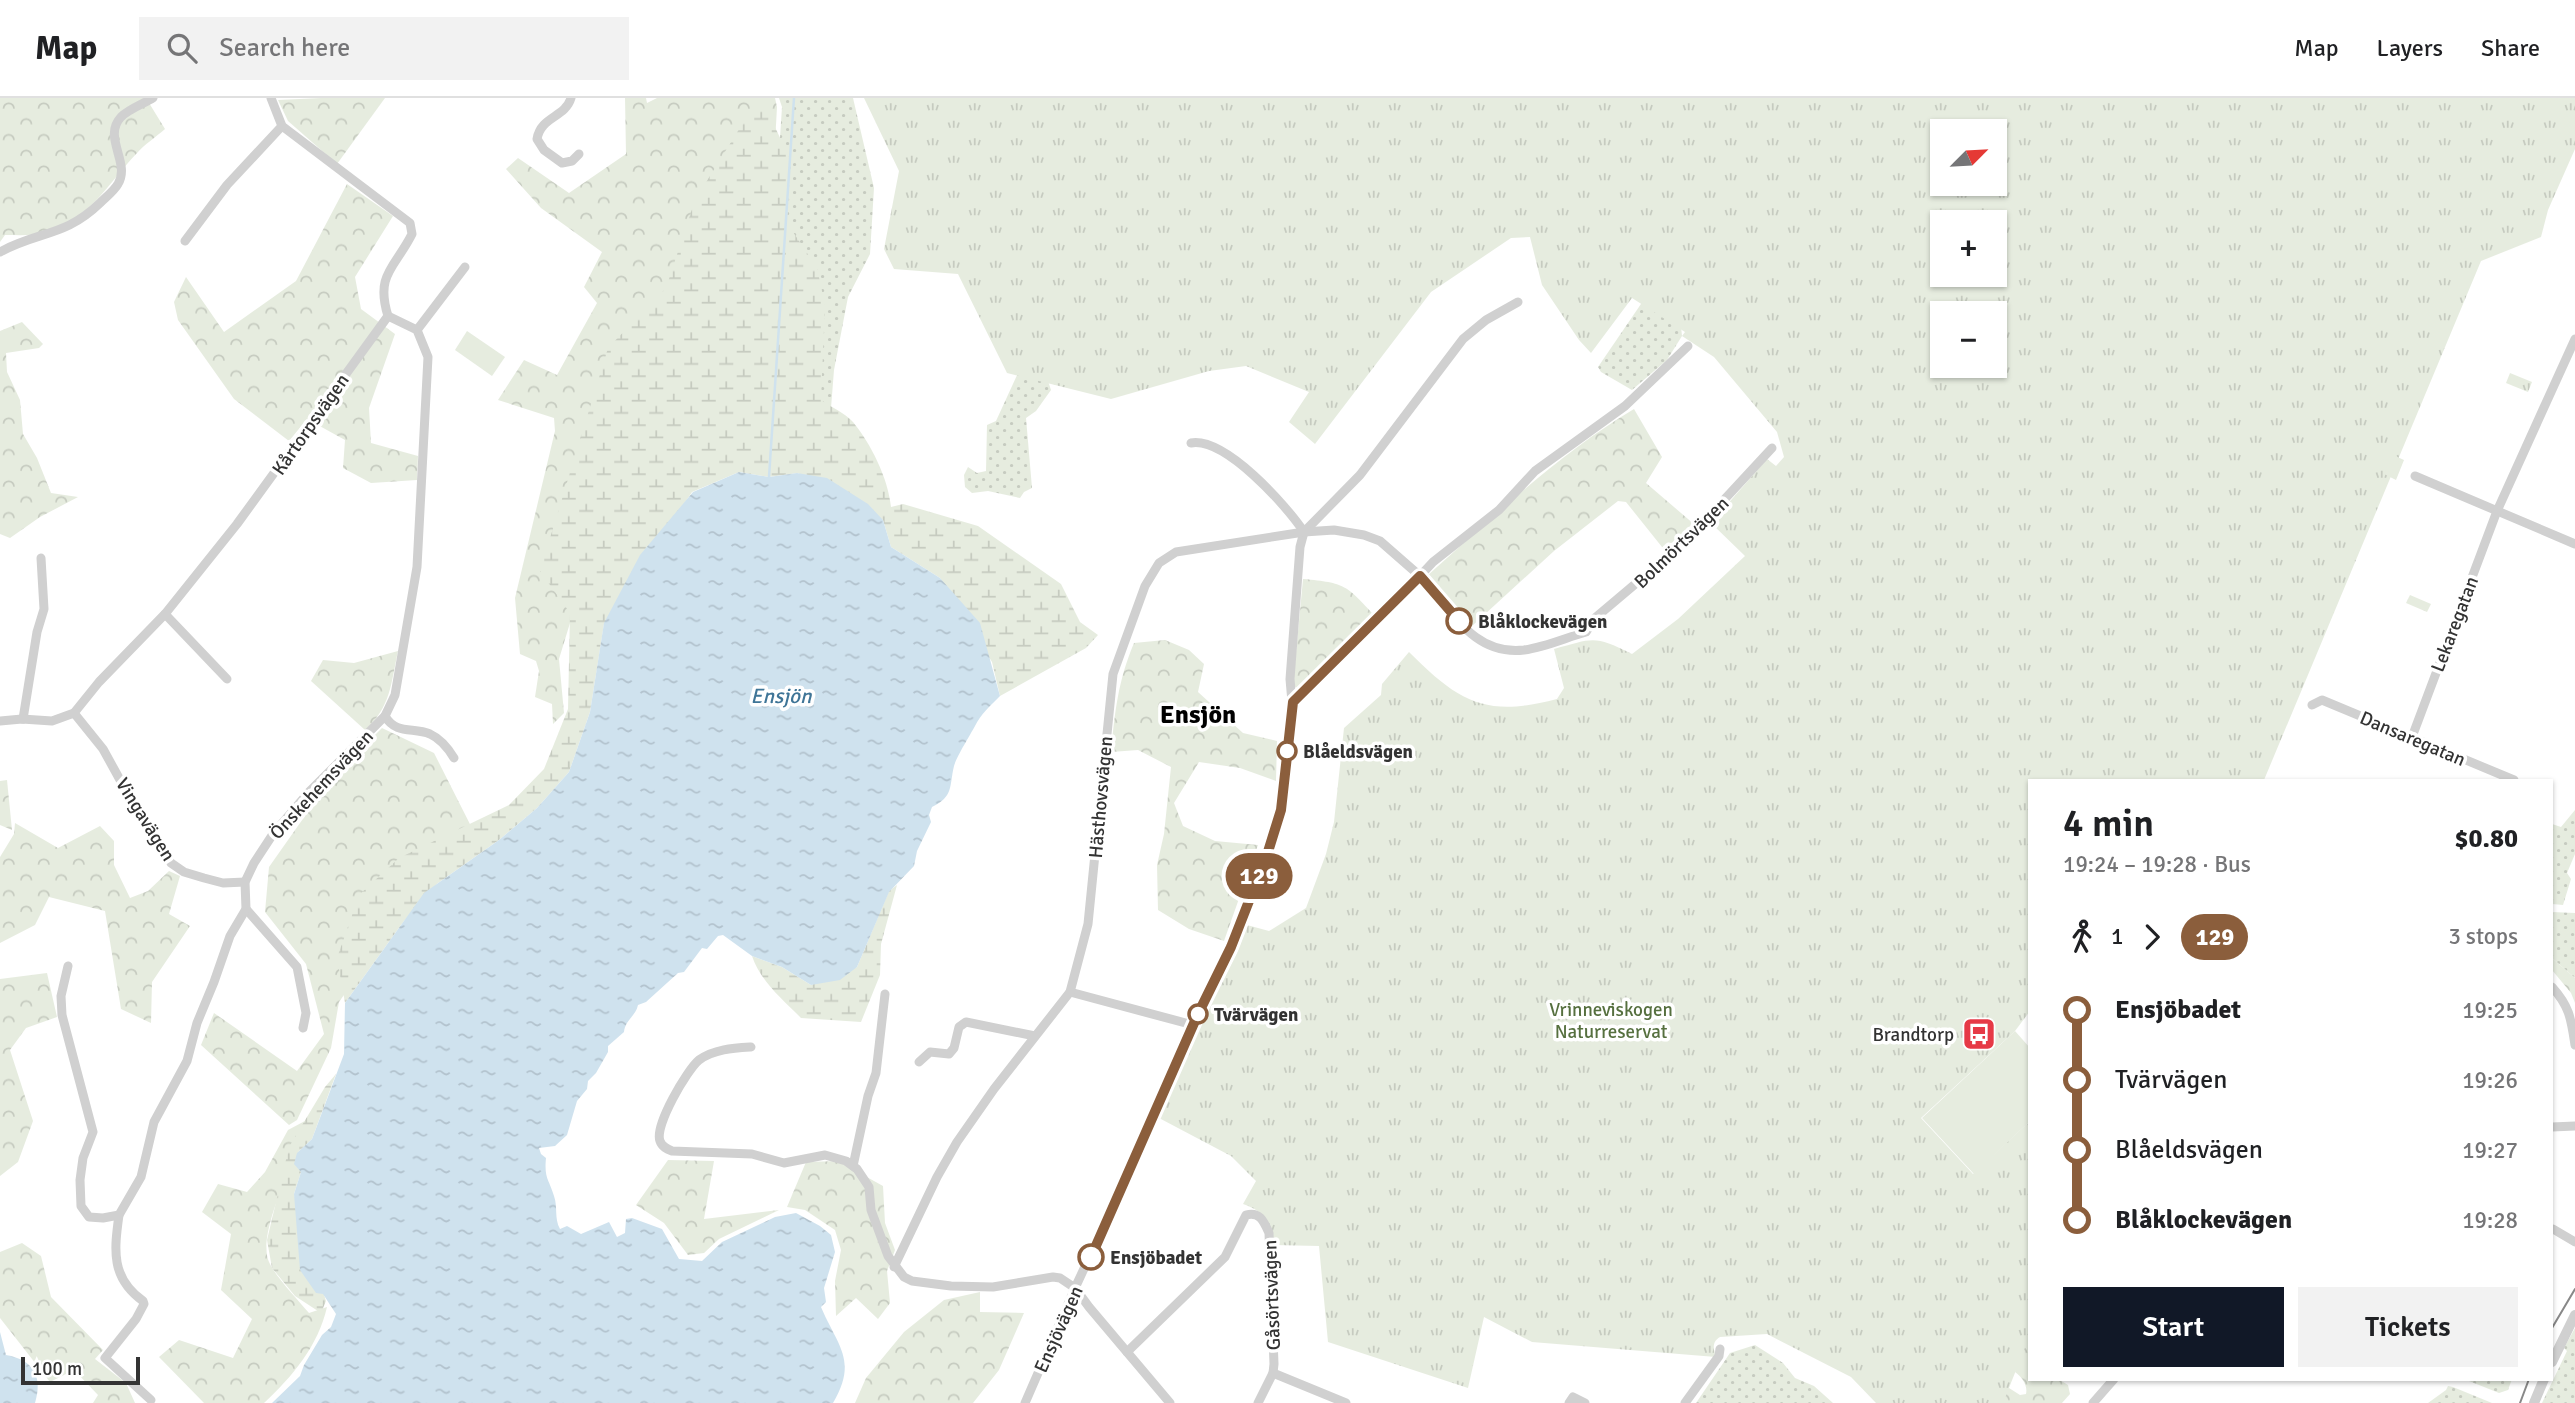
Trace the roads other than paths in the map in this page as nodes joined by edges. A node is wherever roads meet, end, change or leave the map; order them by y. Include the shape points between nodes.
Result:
1 (153, 98) edge
2 (271, 98) edge
3 (571, 98) edge
4 (282, 126) junction
5 (579, 154) dead end
6 (185, 241) dead end
7 (0, 252) edge
8 (465, 267) dead end
9 (1518, 302) dead end
10 (388, 316) junction
11 (417, 330) junction
12 (2575, 339) edge
13 (1688, 346) dead end
14 (1191, 443) dead end
15 (1772, 448) dead end
16 (2416, 477) dead end
17 (2497, 511) junction
18 (1304, 532) junction
19 (2575, 544) edge
20 (41, 558) dead end
21 (1420, 576) junction
22 (165, 614) junction
23 (228, 679) dead end
24 (1293, 702) junction
25 (2312, 705) dead end
26 (75, 713) junction
27 (385, 716) junction
28 (23, 719) junction
29 (0, 721) edge
30 (2412, 737) junction
31 (454, 758) dead end
32 (2512, 779) edge
33 (245, 883) junction
34 (246, 909) junction
35 (68, 966) dead end
36 (2553, 988) edge
37 (1070, 992) junction
38 (885, 994) dead end
39 (1193, 1024) junction
40 (303, 1028) dead end
41 (1035, 1036) junction
42 (2575, 1045) edge
43 (751, 1047) dead end
44 (919, 1062) dead end
45 (2575, 1126) edge
46 (2553, 1127) edge
47 (853, 1166) junction
48 (119, 1215) junction
49 (106, 1218) junction
50 (2553, 1229) dead end
51 (117, 1231) junction
52 (2575, 1242) edge
53 (894, 1266) junction
54 (1075, 1288) junction
55 (2575, 1315) edge
56 (1720, 1349) dead end
57 (1127, 1352) junction
58 (2553, 1360) edge
59 (1273, 1373) junction
60 (2112, 1381) edge
61 (2543, 1381) edge
62 (151, 1400) dead end
63 (1026, 1403) edge
64 (1171, 1403) edge
65 (1258, 1403) edge
66 (1346, 1403) edge
67 (1569, 1403) edge
68 (1585, 1403) edge
69 (1685, 1403) edge
70 (2093, 1403) edge
71 (2534, 1403) edge

1 - 7 street via 117,122 115,145 122,172 117,186 72,225
2 - 4 street
3 - 5 street via 567,108 546,121 537,139 562,163
4 - 6 street via 227,185
4 - 10 street via 410,223 412,234 382,291
8 - 11 street
9 - 18 street via 1463,340 1360,475
10 - 11 street
10 - 22 street, Kårtorpsvägen via 265,487
11 - 27 street, Önskehemsvägen via 428,357 417,567 395,695
12 - 17 street, Lekaregatan
13 - 21 street via 1625,407 1535,471 1499,510
14 - 18 street via 1207,443 1231,458 1272,491
15 - 21 street, Bolmörtsvägen via 1685,542 1595,618 1586,632 1526,649 1497,650 1467,630
16 - 17 street
17 - 19 street
17 - 30 street, Lekaregatan
18 - 21 street, Hästhovsvägen via 1364,535 1389,547
18 - 24 street via 1290,680
18 - 37 street, Hästhovsvägen via 1176,552 1158,564 1145,586 1113,674 1088,924
20 - 28 street via 44,609
21 - 24 street
22 - 23 street
22 - 26 street, Kårtorpsvägen
24 - 39 street, Ensjövägen via 1276,830 1231,947
25 - 30 street, Dansaregatan via 2322,700
26 - 28 street via 52,721
26 - 33 street, Vingavägen via 103,749 171,863 204,878
27 - 31 street via 394,727 433,736
27 - 33 street, Önskehemsvägen via 265,844
28 - 29 street
30 - 32 street, Dansaregatan
33 - 34 street, Önskehemsvägen
34 - 40 street via 297,967 306,1013
34 - 48 street via 230,936 187,1061 155,1122 141,1177
35 - 49 street via 62,1014 93,1132 81,1169 81,1206 89,1217
36 - 42 street via 2567,1006
37 - 39 street
37 - 41 street, Hästhovsvägen
38 - 47 street via 876,1073
39 - 54 street, Ensjövägen
41 - 44 street via 966,1022 959,1027 949,1054 930,1052
41 - 53 street, Hästhovsvägen via 957,1142
43 - 47 street via 720,1051 698,1061 675,1093 663,1123 659,1134 665,1149 752,1154 784,1163 825,1155
45 - 46 street
47 - 53 street via 869,1187 879,1236
48 - 49 street
48 - 51 street
49 - 51 street
50 - 52 street
51 - 62 street via 119,1273 144,1304 105,1358
53 - 54 street via 904,1277 923,1283 1004,1286 1053,1277
54 - 57 street
54 - 63 street, Ensjövägen
55 - 58 street
56 - 69 street
57 - 59 street, Gåsörtsvägen via 1225,1257 1244,1219 1252,1213 1262,1219 1269,1233
57 - 64 street
59 - 65 street, Gåsörtsvägen
59 - 66 street
60 - 70 street
61 - 71 street
67 - 68 street via 1573,1397

